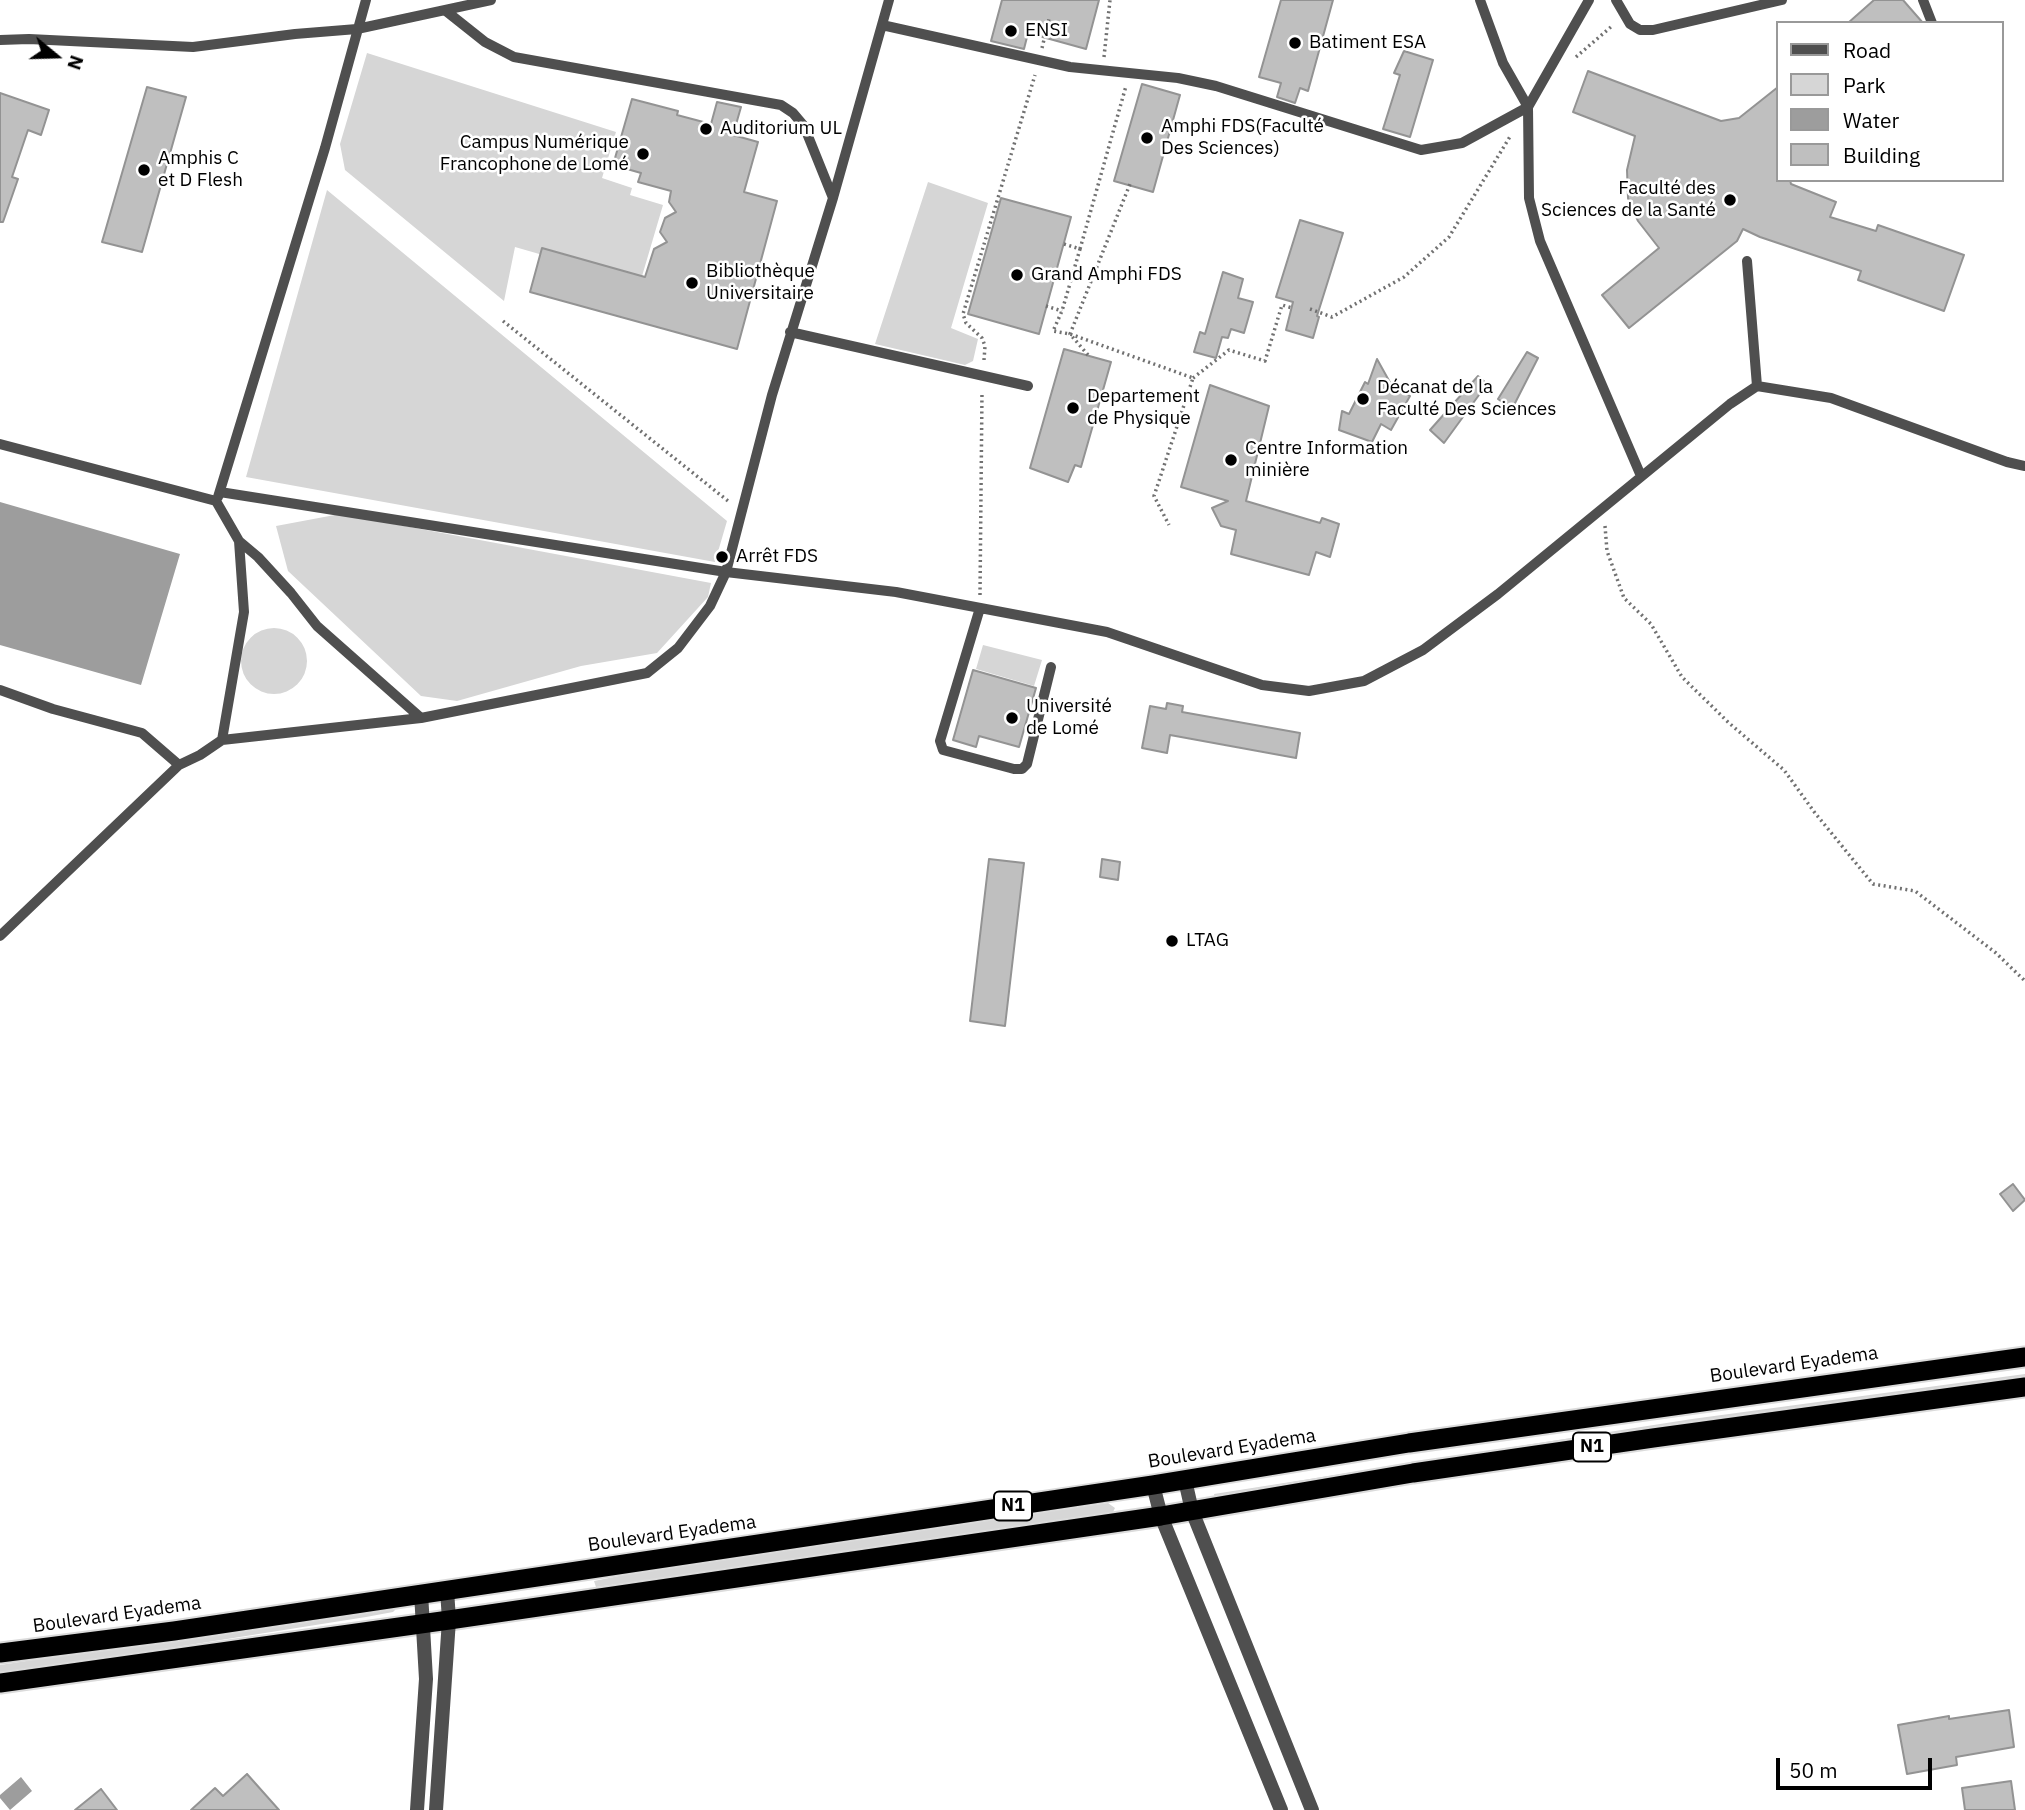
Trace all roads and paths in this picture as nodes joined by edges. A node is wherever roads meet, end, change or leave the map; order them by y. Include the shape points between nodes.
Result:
1 (366, 0) edge
2 (491, 0) edge
3 (889, 0) edge
4 (1110, 0) edge
5 (1480, 0) edge
6 (1589, 0) edge
7 (1616, 0) edge
8 (1782, 0) edge
9 (1923, 0) edge
10 (446, 11) junction
11 (1623, 13) junction
12 (1049, 19) dead end
13 (1931, 21) edge
14 (882, 26) junction
15 (357, 29) junction
16 (0, 40) edge
17 (1573, 60) dead end
18 (1039, 61) junction
19 (1103, 70) junction
20 (1130, 73) junction
21 (1528, 107) junction
22 (1130, 184) dead end
23 (833, 198) junction
24 (1064, 244) dead end
25 (1080, 249) junction
26 (1747, 261) dead end
27 (1046, 306) dead end
28 (1292, 307) dead end
29 (1310, 309) dead end
30 (1062, 311) junction
31 (503, 321) dead end
32 (790, 332) junction
33 (1070, 334) junction
34 (1088, 355) dead end
35 (982, 376) junction
36 (1193, 378) junction
37 (1028, 386) dead end
38 (1757, 386) junction
39 (0, 444) edge
40 (2025, 466) edge
41 (1641, 476) junction
42 (218, 496) junction
43 (1604, 507) junction
44 (740, 511) junction
45 (1169, 526) dead end
46 (239, 541) junction
47 (726, 572) junction
48 (980, 608) junction
49 (1051, 667) dead end
50 (0, 690) edge
51 (421, 718) junction
52 (222, 740) junction
53 (179, 765) junction
54 (0, 936) edge
55 (2025, 981) edge
56 (2025, 1357) edge
57 (2025, 1387) edge
58 (1185, 1480) junction
59 (1153, 1485) junction
60 (1192, 1511) junction
61 (1161, 1516) junction
62 (447, 1590) junction
63 (421, 1593) junction
64 (449, 1620) junction
65 (423, 1623) junction
66 (0, 1653) edge
67 (0, 1683) edge
68 (417, 1810) edge
69 (436, 1810) edge
70 (1281, 1810) edge
71 (1312, 1810) edge

1 - 15 lane
2 - 10 lane
3 - 14 lane
4 - 19 path
5 - 21 lane via 1503,63
6 - 21 lane
7 - 11 lane
8 - 11 lane via 1653,30 1640,30
9 - 13 lane
10 - 15 lane
10 - 23 lane via 485,43 514,57 781,106 804,126
11 - 17 path
12 - 18 path
14 - 18 lane
14 - 23 lane
15 - 16 lane via 193,47
15 - 42 lane
18 - 19 lane
18 - 35 path via 963,314 985,346
19 - 20 lane
20 - 21 lane via 1216,86 1421,150 1462,143
20 - 25 path
21 - 29 path via 1449,237 1404,277 1332,317
21 - 41 lane via 1529,198 1540,241
22 - 33 path
23 - 32 lane
24 - 25 path
25 - 30 path
26 - 38 lane
27 - 30 path
28 - 36 path via 1282,305 1265,361 1229,350
30 - 33 path via 1053,331
31 - 44 path
32 - 35 lane
32 - 44 lane
33 - 34 path
33 - 36 path
35 - 37 lane
35 - 48 path
36 - 45 path via 1154,496
38 - 40 lane via 1831,397
38 - 41 lane
39 - 42 lane
41 - 43 lane
42 - 46 lane
42 - 47 lane
43 - 48 lane via 1423,650 1364,681 1309,691 1262,685 1107,632
43 - 55 path via 1607,551 1624,598 1651,624 1682,677 1784,770 1873,884 1915,891
44 - 47 lane
46 - 51 lane via 317,626
46 - 52 lane via 244,612
47 - 48 lane via 896,592
47 - 51 lane via 710,606 686,638 647,673
48 - 49 lane via 940,741 943,750 1022,769
50 - 53 lane via 142,733
51 - 52 lane
52 - 53 lane
53 - 54 lane
56 - 58 highway, Boulevard Eyadema / N1 via 1409,1443
57 - 60 highway, N1 via 1413,1473
58 - 59 highway, Boulevard Eyadema / N1
58 - 60 street
59 - 61 street
59 - 62 highway, Boulevard Eyadema / N1
60 - 61 highway, N1
60 - 71 street
61 - 64 highway, N1
61 - 70 street
62 - 63 highway, Boulevard Eyadema / N1
62 - 64 street
63 - 65 street
63 - 66 highway, Boulevard Eyadema / N1
64 - 65 highway, N1
64 - 69 street
65 - 67 highway, N1
65 - 68 street via 426,1679

